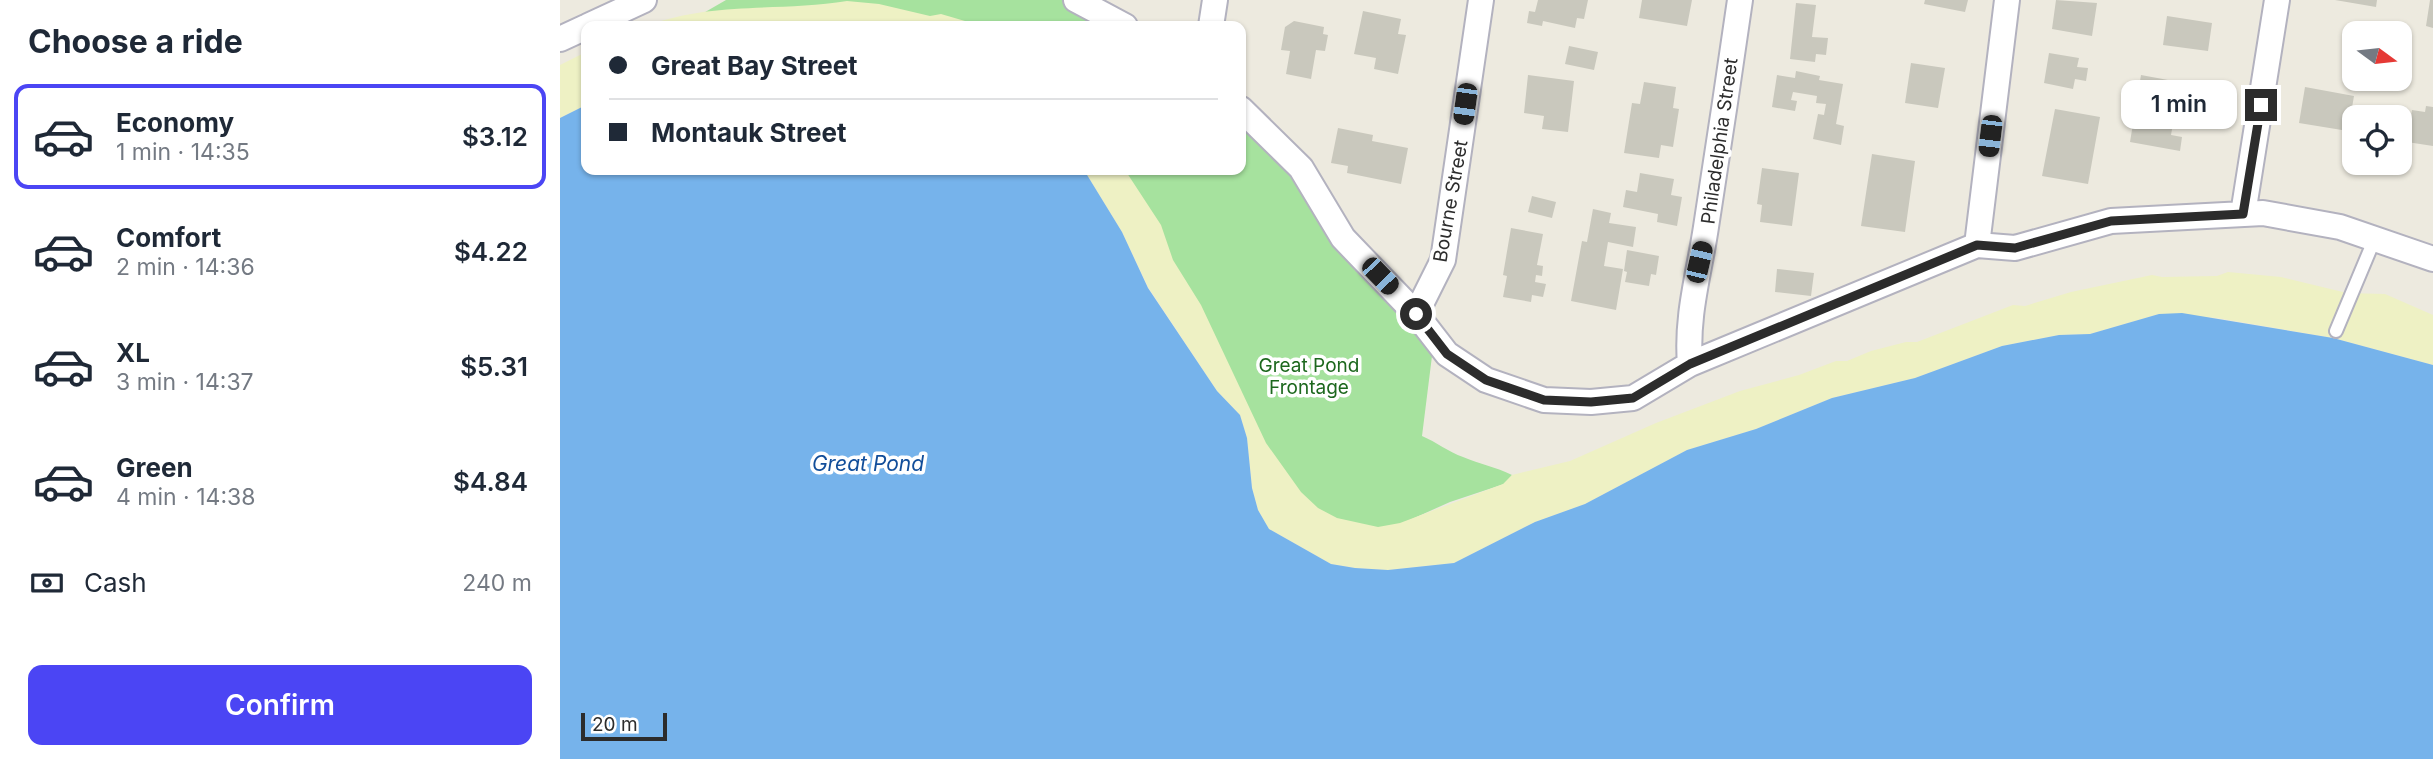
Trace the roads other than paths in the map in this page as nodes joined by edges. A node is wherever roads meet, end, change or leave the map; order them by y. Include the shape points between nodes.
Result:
1 (644, 0) edge
2 (1076, 0) edge
3 (1215, 0) edge
4 (1480, 0) edge
5 (1740, 0) edge
6 (2007, 0) edge
7 (2277, 0) edge
8 (600, 21) edge
9 (1116, 21) edge
10 (1212, 21) edge
11 (581, 30) edge
12 (560, 39) edge
13 (1246, 114) edge
14 (2243, 214) junction
15 (2375, 238) junction
16 (1977, 245) junction
17 (2433, 259) edge
18 (1416, 314) junction
19 (2336, 331) dead end
20 (1690, 364) junction

1 - 8 street
2 - 9 street
3 - 10 street
4 - 18 street, Bourne Street via 1443,260
5 - 20 street, Philadelphia Street via 1693,297
6 - 16 street
7 - 14 street
11 - 12 street
13 - 18 street via 1301,168 1343,238
14 - 15 street via 2285,215
14 - 16 street via 2111,221 2015,248
15 - 17 street
15 - 19 lane
16 - 20 street
18 - 20 street via 1447,354 1486,380 1544,400 1633,398

